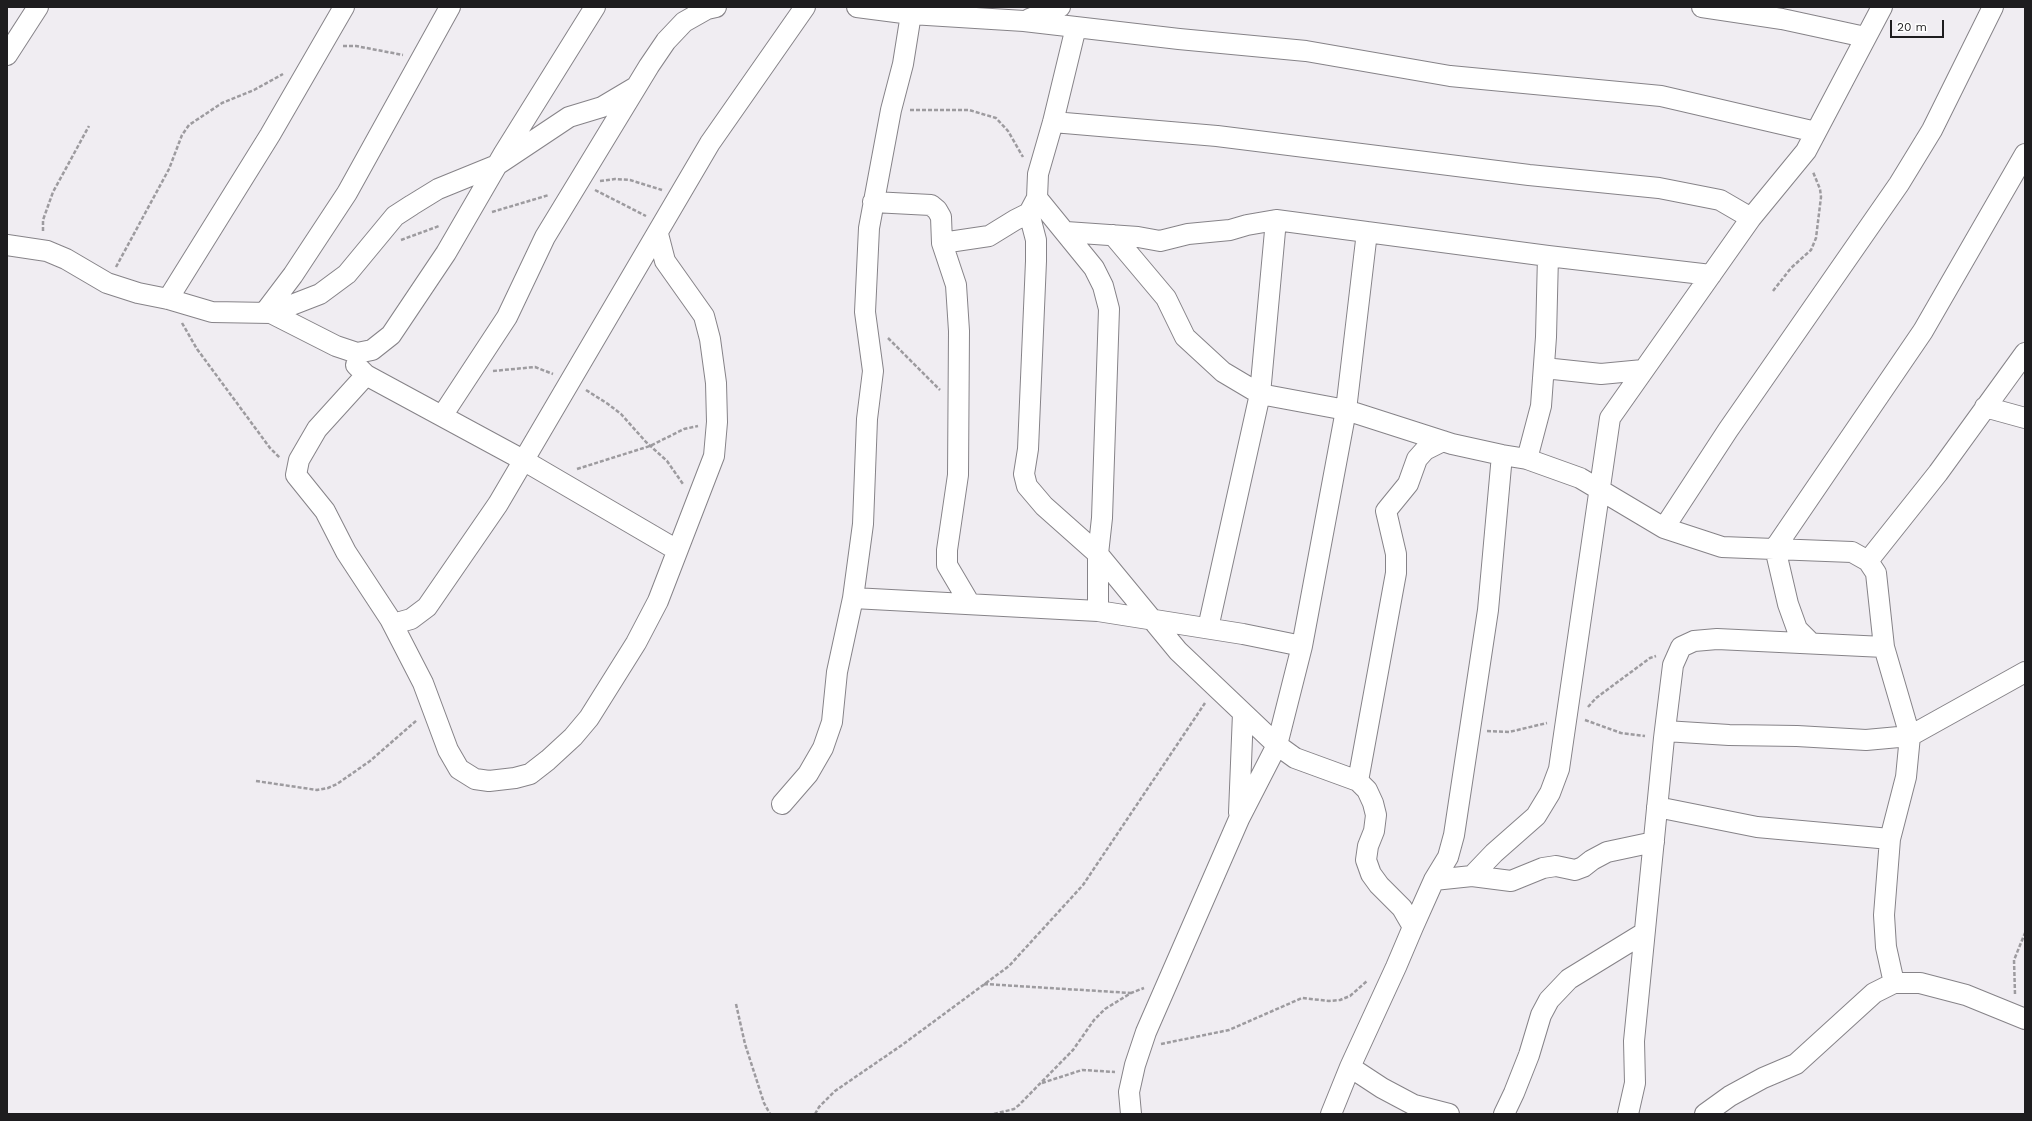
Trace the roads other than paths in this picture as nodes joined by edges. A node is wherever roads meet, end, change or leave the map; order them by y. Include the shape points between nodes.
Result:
1 (38, 7) edge
2 (344, 7) edge
3 (450, 7) edge
4 (595, 7) edge
5 (716, 7) edge
6 (805, 7) edge
7 (861, 7) edge
8 (1060, 7) edge
9 (1702, 7) edge
10 (1882, 7) edge
11 (1993, 7) edge
12 (911, 14) junction
13 (1024, 21) junction
14 (1076, 27) junction
15 (1865, 37) junction
16 (7, 55) edge
17 (634, 88) junction
18 (1053, 122) junction
19 (1816, 132) junction
20 (2025, 154) edge
21 (497, 165) junction
22 (1034, 198) junction
23 (873, 202) junction
24 (1751, 218) junction
25 (1276, 220) junction
26 (661, 229) junction
27 (1066, 232) junction
28 (1367, 232) junction
29 (1113, 236) junction
30 (942, 243) junction
31 (7, 245) edge
32 (1548, 256) junction
33 (1711, 274) junction
34 (168, 299) junction
35 (268, 313) junction
36 (336, 346) junction
37 (2025, 353) edge
38 (1544, 368) junction
39 (1642, 370) junction
40 (366, 375) junction
41 (1260, 394) junction
42 (1985, 407) junction
43 (1346, 410) junction
44 (442, 416) junction
45 (2025, 418) edge
46 (1443, 441) junction
47 (1502, 455) junction
48 (1527, 459) junction
49 (523, 460) junction
50 (1598, 488) junction
51 (1664, 528) junction
52 (1775, 548) junction
53 (677, 550) junction
54 (1098, 554) junction
55 (1868, 561) junction
56 (853, 598) junction
57 (970, 604) junction
58 (1098, 611) junction
59 (1150, 619) junction
60 (393, 624) junction
61 (1208, 628) junction
62 (1811, 643) junction
63 (1302, 646) junction
64 (1884, 647) junction
65 (2025, 672) edge
66 (1243, 713) junction
67 (1665, 734) junction
68 (1910, 736) junction
69 (1277, 744) junction
70 (1358, 781) junction
71 (782, 804) dead end
72 (1657, 807) junction
73 (1239, 819) junction
74 (1890, 840) junction
75 (1654, 842) junction
76 (1472, 876) junction
77 (1434, 880) junction
78 (1412, 927) junction
79 (1644, 933) junction
80 (1894, 983) junction
81 (2021, 1017) edge
82 (1350, 1066) junction
83 (1131, 1114) edge
84 (1332, 1114) edge
85 (1449, 1114) edge
86 (1504, 1114) edge
87 (1628, 1114) edge
88 (1705, 1114) edge

1 - 16 street
2 - 34 street via 270,134
3 - 35 street via 346,193
4 - 21 street
5 - 17 street via 707,9 684,22 666,41
6 - 26 street via 710,143
7 - 12 street
8 - 13 street
9 - 15 street via 1782,19
10 - 15 street
11 - 51 street via 1932,130 1899,184 1728,430
12 - 13 street
12 - 23 street via 903,64
13 - 14 street
14 - 18 street
14 - 19 street via 1306,51 1450,76 1661,96
15 - 19 street
17 - 21 street via 602,107 569,117
17 - 44 street via 579,185 545,237 506,317
18 - 22 street
18 - 24 street via 1217,136 1521,174 1659,188 1720,200
19 - 24 street via 1806,150
20 - 52 street via 1922,331
21 - 35 street via 438,188 400,212 347,274 320,294
21 - 36 street via 446,253 391,335 372,350 357,353
22 - 27 street
22 - 30 street via 1015,220 989,236
22 - 54 street via 1036,261 1028,450 1024,474 1027,486 1044,506
23 - 30 street via 931,205 941,217
23 - 56 street via 868,243 865,312 873,371 867,419 863,524
24 - 33 street
25 - 28 street
25 - 29 street via 1160,241
25 - 41 street
26 - 49 street
26 - 53 street via 665,261 704,316 716,383 717,422 714,456
27 - 29 street
27 - 54 street via 1094,268 1103,286 1109,309 1102,518
28 - 32 street
28 - 43 street
29 - 41 street via 1166,298 1185,337 1222,372
30 - 57 street via 952,272 957,298 958,475 947,565
31 - 34 street via 47,251 107,283
32 - 33 street
32 - 38 street
33 - 39 street
34 - 35 street via 212,312
35 - 36 street
36 - 40 street
37 - 42 street
38 - 39 street via 1601,374
38 - 48 street via 1541,406
39 - 50 street via 1610,418
40 - 44 street
40 - 60 street via 317,429 299,460 296,475 325,510 346,552
41 - 43 street
41 - 61 street
42 - 45 street
42 - 55 street
43 - 46 street
43 - 63 street
44 - 49 street
46 - 47 street
46 - 70 street via 1425,450 1417,459 1408,484 1386,510 1396,554 1396,573
47 - 48 street
47 - 77 street via 1488,610 1454,835 1448,857
48 - 50 street via 1580,478
49 - 53 street
49 - 60 street via 498,504 427,607 411,619
50 - 51 street
50 - 76 street via 1571,718 1559,769 1550,793 1536,816
51 - 52 street via 1722,546
52 - 55 street via 1852,552
52 - 62 street via 1788,604 1797,629
53 - 60 street via 658,601 636,643 589,718 548,760 530,774 515,778 489,782 475,779 464,774 456,764 448,750 423,683
54 - 58 street
54 - 59 street
55 - 64 street via 1876,573
56 - 57 street
56 - 71 street via 837,672 832,722 823,748 808,774
57 - 58 street
58 - 59 street
59 - 61 street
59 - 66 street via 1178,651
61 - 63 street
62 - 64 street
62 - 67 street via 1717,639 1694,641 1681,647 1673,665
63 - 69 street
64 - 68 street
65 - 68 street
66 - 69 street
66 - 73 street
67 - 68 street via 1866,740
67 - 72 street
68 - 74 street via 1906,777
69 - 70 street via 1295,758
69 - 73 street
70 - 78 street via 1367,790 1376,815 1366,860 1371,874 1402,908
72 - 74 street via 1757,827
72 - 75 street
73 - 83 street via 1146,1032 1129,1092
74 - 80 street via 1884,915 1886,947
75 - 76 street via 1607,852 1575,870 1556,866 1543,868 1511,881
75 - 79 street
76 - 77 street
77 - 78 street
78 - 82 street
79 - 86 street via 1569,979 1549,1000
79 - 87 street via 1634,1041 1635,1083
80 - 81 street via 1920,983 1966,996
80 - 88 street via 1874,993 1796,1064 1730,1096
82 - 84 street
82 - 85 street via 1382,1088 1414,1105

